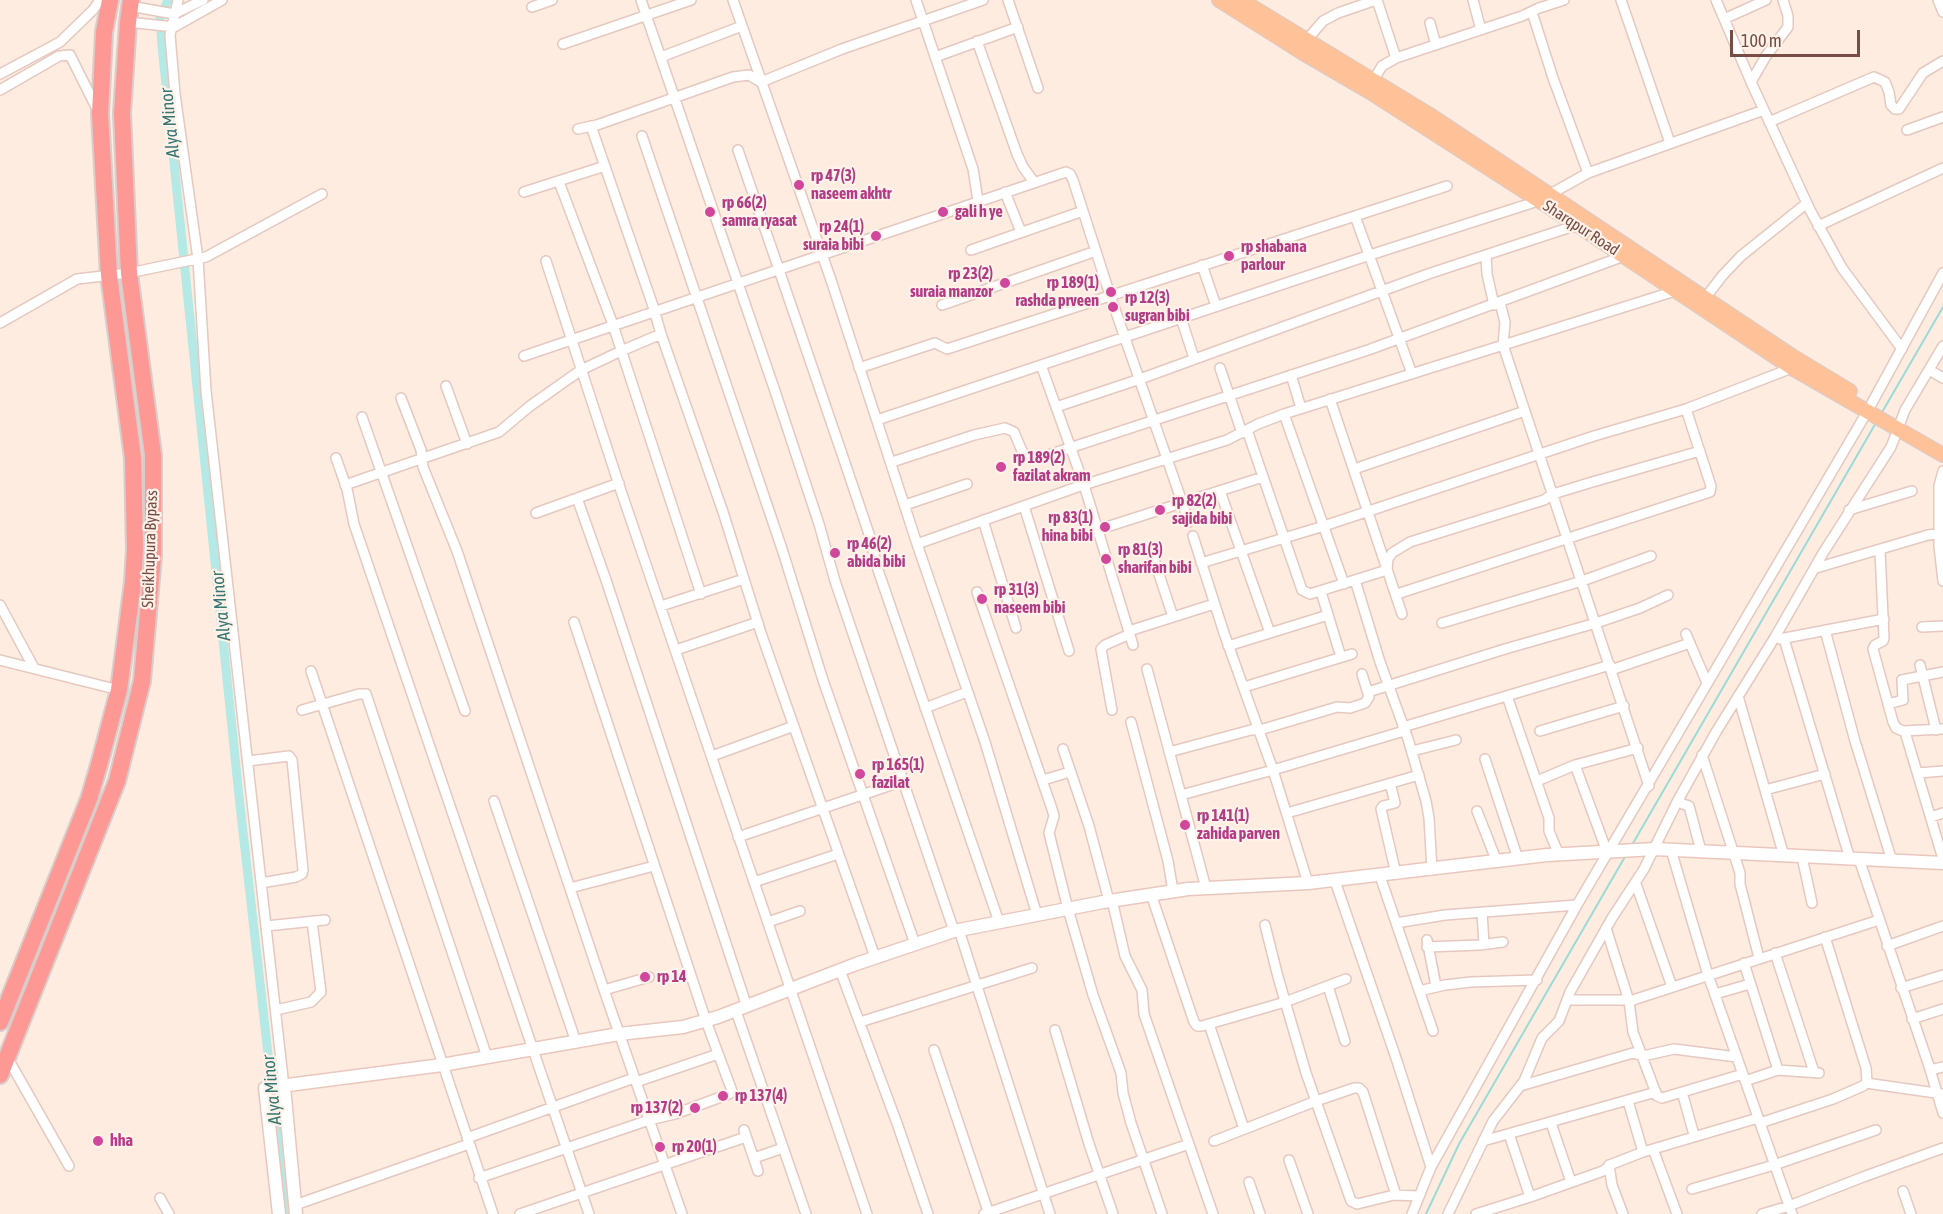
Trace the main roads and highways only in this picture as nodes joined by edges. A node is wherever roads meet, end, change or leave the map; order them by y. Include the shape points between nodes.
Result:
1 (110, 0) edge
2 (1220, 0) edge
3 (1241, 0) edge
4 (130, 9) edge
5 (1305, 48) junction
6 (1544, 197) junction
7 (1873, 411) junction
8 (1899, 424) junction
9 (1943, 444) edge
10 (1943, 454) edge
11 (0, 1022) edge
12 (0, 1075) edge

1 - 11 highway, Sheikhupura Bypass via 104,32 100,114 109,275 133,458 133,582 119,690 89,799
2 - 5 main road, Sharqpur Road
3 - 5 main road, Sharqpur Road
4 - 12 highway, Sheikhupura Bypass via 122,113 129,273 153,455 153,556 142,681 117,781
5 - 6 main road, Sharqpur Road
5 - 6 main road, Sharqpur Road via 1373,81 1430,115
6 - 7 main road, Sharqpur Road via 1705,298
6 - 7 main road, Sharqpur Road via 1577,225 1792,368
7 - 8 main road, Sharqpur Road
8 - 9 main road, Sharqpur Road
8 - 10 main road, Sharqpur Road

